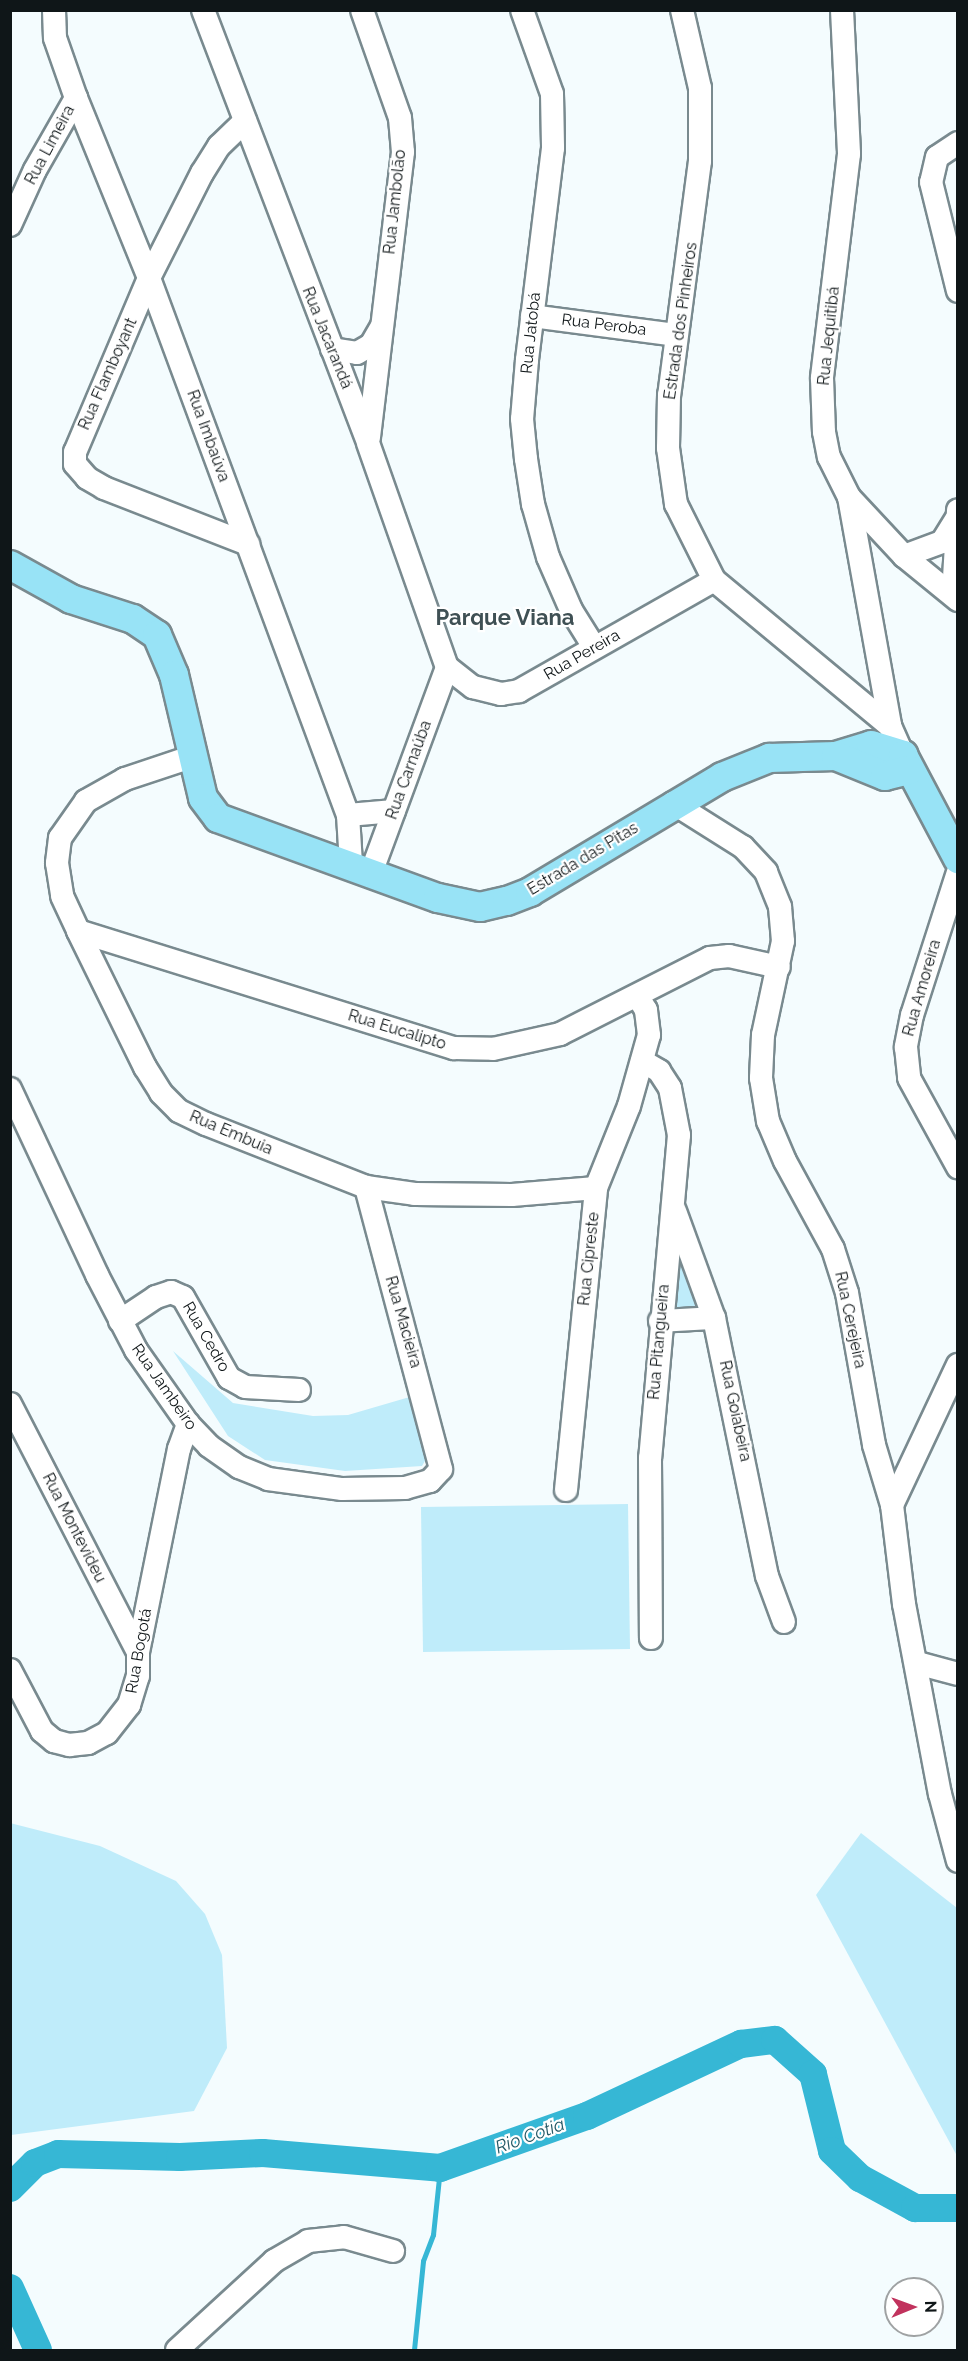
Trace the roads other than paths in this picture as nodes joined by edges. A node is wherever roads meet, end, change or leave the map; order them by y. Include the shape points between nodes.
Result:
1 (54, 10) edge
2 (203, 10) edge
3 (362, 10) edge
4 (522, 10) edge
5 (682, 10) edge
6 (843, 10) edge
7 (76, 98) junction
8 (245, 122) junction
9 (957, 143) edge
10 (10, 225) edge
11 (149, 278) junction
12 (957, 291) edge
13 (532, 316) junction
14 (381, 328) junction
15 (676, 335) junction
16 (332, 349) junction
17 (368, 443) junction
18 (849, 497) junction
19 (957, 515) edge
20 (248, 544) junction
21 (904, 556) junction
22 (10, 566) edge
23 (714, 579) junction
24 (955, 597) edge
25 (594, 647) junction
26 (447, 667) junction
27 (880, 735) junction
28 (836, 756) junction
29 (191, 757) junction
30 (899, 767) junction
31 (674, 803) junction
32 (394, 811) junction
33 (348, 815) junction
34 (957, 859) edge
35 (361, 868) junction
36 (957, 872) edge
37 (78, 931) junction
38 (779, 967) junction
39 (671, 979) junction
40 (639, 997) junction
41 (649, 1035) junction
42 (642, 1061) junction
43 (11, 1092) edge
44 (957, 1167) edge
45 (366, 1187) junction
46 (596, 1188) junction
47 (674, 1204) junction
48 (714, 1318) junction
49 (120, 1321) junction
50 (660, 1321) junction
51 (957, 1365) edge
52 (299, 1390) dead end
53 (10, 1404) edge
54 (188, 1424) junction
55 (441, 1457) joint
56 (566, 1490) dead end
57 (892, 1504) junction
58 (784, 1622) dead end
59 (651, 1638) dead end
60 (138, 1652) junction
61 (917, 1663) junction
62 (10, 1670) edge
63 (957, 1674) edge
64 (957, 1861) edge
65 (393, 2251) dead end
66 (177, 2350) edge

1 - 7 street, Rua Imbaúva via 55,38
2 - 8 street, Rua Jacarandá
3 - 14 street, Rua Jambolão via 400,118 403,152
4 - 13 street, Rua Jatobá via 552,94 553,148
5 - 15 street, Estrada dos Pinheiros via 700,88 700,161 691,249
6 - 18 street, Rua Jequitibá via 849,154 822,378 829,457
7 - 10 street, Rua Limeira via 34,170
7 - 11 street, Rua Imbaúva
8 - 11 street, Rua Flamboyant via 219,146 202,173
8 - 16 street, Rua Jacarandá
9 - 12 street via 937,157 931,182
11 - 20 street, Rua Imbaúva
11 - 20 street, Rua Flamboyant via 84,427 75,464 87,478 104,488
13 - 15 street, Rua Peroba
13 - 25 street, Rua Jatobá via 522,419 533,504 548,557 571,610
14 - 16 street via 371,345 357,353
14 - 17 street, Rua Jambolão
15 - 23 street, Estrada dos Pinheiros via 669,427 673,489 684,525
16 - 17 street, Rua Jacarandá
17 - 26 street, Rua Jacarandá
18 - 21 street
18 - 27 street, Rua Jequitibá
19 - 21 street via 942,542
19 - 24 street
20 - 33 street, Rua Imbaúva
21 - 24 street
22 - 29 main road, Estrada das Pitas via 70,599 133,619 157,635 174,675
23 - 25 street, Rua Pereira
23 - 27 street, Estrada dos Pinheiros via 859,700
25 - 26 street, Rua Pereira via 519,691 501,694 473,687
26 - 32 street, Rua Carnaúba
27 - 28 main road, Estrada das Pitas
27 - 30 main road
28 - 30 main road, Estrada das Pitas
28 - 31 main road, Estrada das Pitas via 769,758
29 - 35 main road, Estrada das Pitas via 203,798 218,818
29 - 37 street, Rua Embuia via 103,789 73,815 60,838 57,863 62,896
30 - 34 main road via 923,795
31 - 35 main road, Estrada das Pitas via 530,892 480,907 462,905
31 - 38 street, Rua Cerejeira via 720,829 766,872 780,907 783,941
32 - 33 street
32 - 35 street, Rua Carnaúba
33 - 35 street, Rua Imbaúva
36 - 44 street, Rua Amoreira via 906,1047 909,1078
37 - 40 street, Rua Eucalipto via 454,1048 523,1045 569,1030
37 - 45 street, Rua Embuia via 145,1067 179,1111
38 - 39 street, Rua Eucalipto via 729,956 710,958
38 - 57 street, Rua Cerejeira via 766,1006 763,1035 761,1078 768,1121 833,1249 847,1293 874,1445
39 - 40 street, Rua Eucalipto
39 - 41 street, Rua Cipreste
40 - 41 street, Rua Cipreste via 646,1010
41 - 42 street, Rua Cipreste
42 - 46 street, Rua Cipreste
42 - 47 street, Rua Pitangueira via 659,1071 677,1111 680,1135
43 - 49 street, Rua Jambeiro
45 - 46 street, Rua Embuia via 415,1194 512,1195
45 - 55 street, Rua Macieira
46 - 56 street, Rua Cipreste
47 - 48 street, Rua Goiabeira
47 - 50 street, Rua Pitangueira
48 - 50 street
48 - 58 street, Rua Goiabeira via 767,1575
49 - 52 street, Rua Cedro via 156,1297 171,1292 183,1297 229,1378 245,1387
49 - 54 street, Rua Jambeiro
50 - 59 street, Rua Pitangueira via 650,1458
51 - 57 street
53 - 60 street, Rua Montevideu
54 - 55 street, Rua Jambeiro via 208,1446 239,1467 268,1479 304,1486 371,1490 422,1485 437,1477
54 - 60 street, Rua Bogotá via 179,1449
57 - 61 street, Rua Cerejeira via 904,1604
60 - 62 street, Rua Bogotá via 138,1676 129,1705 107,1733 88,1743 69,1745 54,1741 42,1731
61 - 63 street
61 - 64 street, Rua Cerejeira via 947,1829
65 - 66 street via 344,2237 308,2241 274,2261

